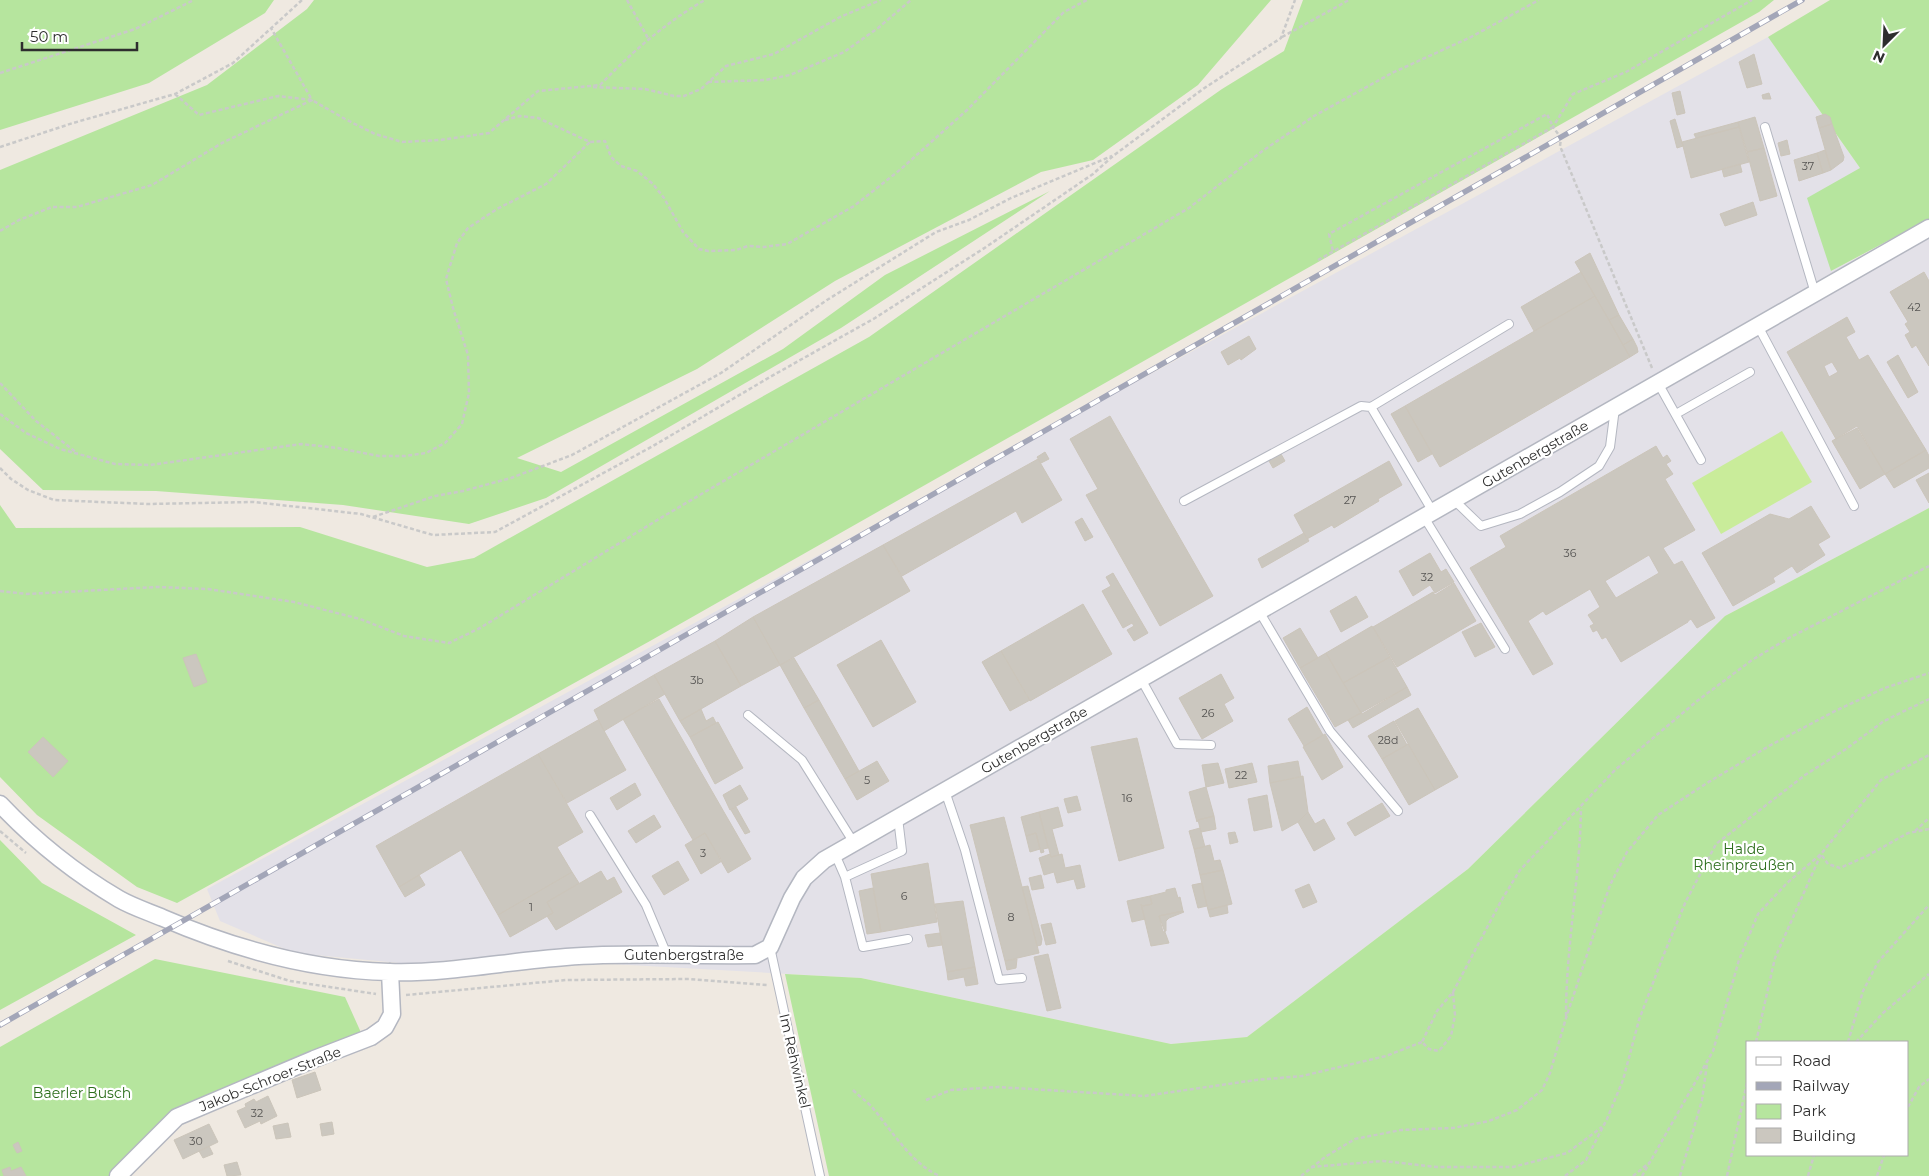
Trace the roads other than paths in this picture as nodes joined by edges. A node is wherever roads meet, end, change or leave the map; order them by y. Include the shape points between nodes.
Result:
1 (1765, 127) dead end
2 (1929, 228) edge
3 (1815, 293) junction
4 (1509, 324) dead end
5 (1758, 326) junction
6 (1750, 372) dead end
7 (1658, 383) junction
8 (1372, 407) junction
9 (1615, 408) junction
10 (1676, 414) junction
11 (1701, 460) dead end
12 (1454, 500) junction
13 (1184, 501) dead end
14 (1854, 506) dead end
15 (1428, 515) junction
16 (1259, 611) junction
17 (1506, 649) dead end
18 (1141, 679) junction
19 (748, 715) dead end
20 (1211, 745) dead end
21 (946, 791) junction
22 (0, 804) edge
23 (1398, 811) dead end
24 (590, 814) dead end
25 (898, 818) junction
26 (854, 843) junction
27 (835, 854) junction
28 (845, 877) junction
29 (908, 939) dead end
30 (770, 947) junction
31 (667, 955) junction
32 (390, 972) junction
33 (1022, 978) dead end
34 (118, 1176) edge
35 (820, 1176) edge

1 - 3 lane
2 - 3 street, Gutenbergstraße
3 - 5 street, Gutenbergstraße
4 - 8 lane
5 - 7 street, Gutenbergstraße
5 - 14 lane
6 - 10 lane
7 - 9 street, Gutenbergstraße
7 - 10 lane
8 - 13 lane via 1361,406
8 - 15 lane
9 - 12 street, Gutenbergstraße
9 - 12 lane via 1610,447 1598,466 1560,492 1520,514 1481,526
10 - 11 lane
12 - 15 street, Gutenbergstraße
15 - 16 street, Gutenbergstraße
15 - 17 lane
16 - 18 street, Gutenbergstraße
16 - 23 lane via 1330,731
18 - 20 lane via 1177,744
18 - 21 street, Gutenbergstraße
19 - 26 lane via 802,760
21 - 25 street, Gutenbergstraße
21 - 33 lane via 999,980
22 - 32 street, Gutenbergstraße via 24,829 70,867 120,900 205,936 264,954 312,965
24 - 31 lane via 646,905
25 - 26 street, Gutenbergstraße
25 - 28 lane via 902,852
26 - 27 street, Gutenbergstraße
27 - 28 lane
27 - 30 street, Gutenbergstraße via 804,878
28 - 29 lane via 863,947
30 - 31 street, Gutenbergstraße via 755,955
30 - 35 lane, Im Rehwinkel
31 - 32 street, Gutenbergstraße via 567,956
32 - 34 street, Jakob-Schroer-Straße via 392,1014 385,1027 371,1038 177,1117

